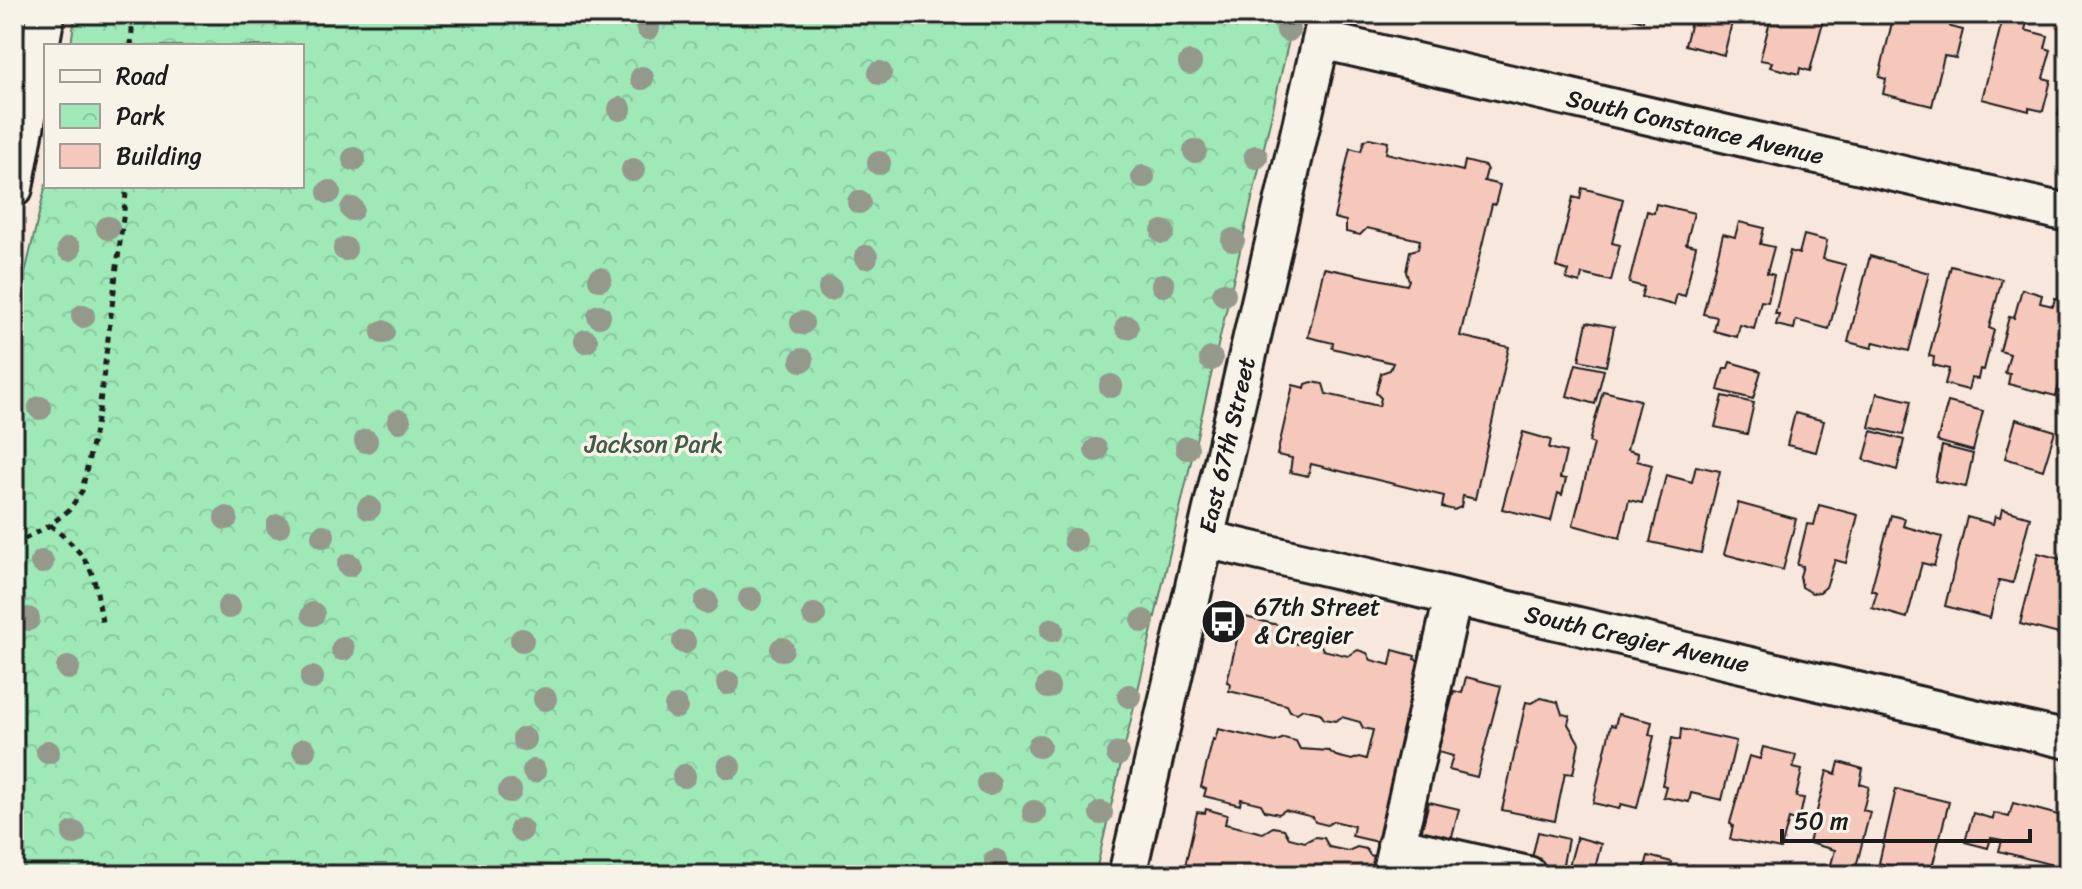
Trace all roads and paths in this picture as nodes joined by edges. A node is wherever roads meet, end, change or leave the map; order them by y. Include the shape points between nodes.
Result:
1 (46, 14) edge
2 (133, 14) edge
3 (1324, 27) edge
4 (131, 44) edge
5 (14, 188) edge
6 (127, 188) edge
7 (2068, 213) edge
8 (50, 525) junction
9 (1205, 539) junction
10 (14, 545) edge
11 (1453, 597) junction
12 (102, 622) dead end
13 (2068, 740) edge
14 (1393, 860) edge
15 (1127, 875) edge
16 (1528, 875) edge

1 - 5 street
2 - 4 path
3 - 7 street, South Constance Avenue
3 - 9 street, East 67th Street
6 - 8 path via 99,411 82,491
8 - 10 path
8 - 12 path via 78,547 95,577
9 - 11 street, South Cregier Avenue
9 - 15 street, East 67th Street
11 - 13 street, South Cregier Avenue
11 - 14 street
14 - 16 street

